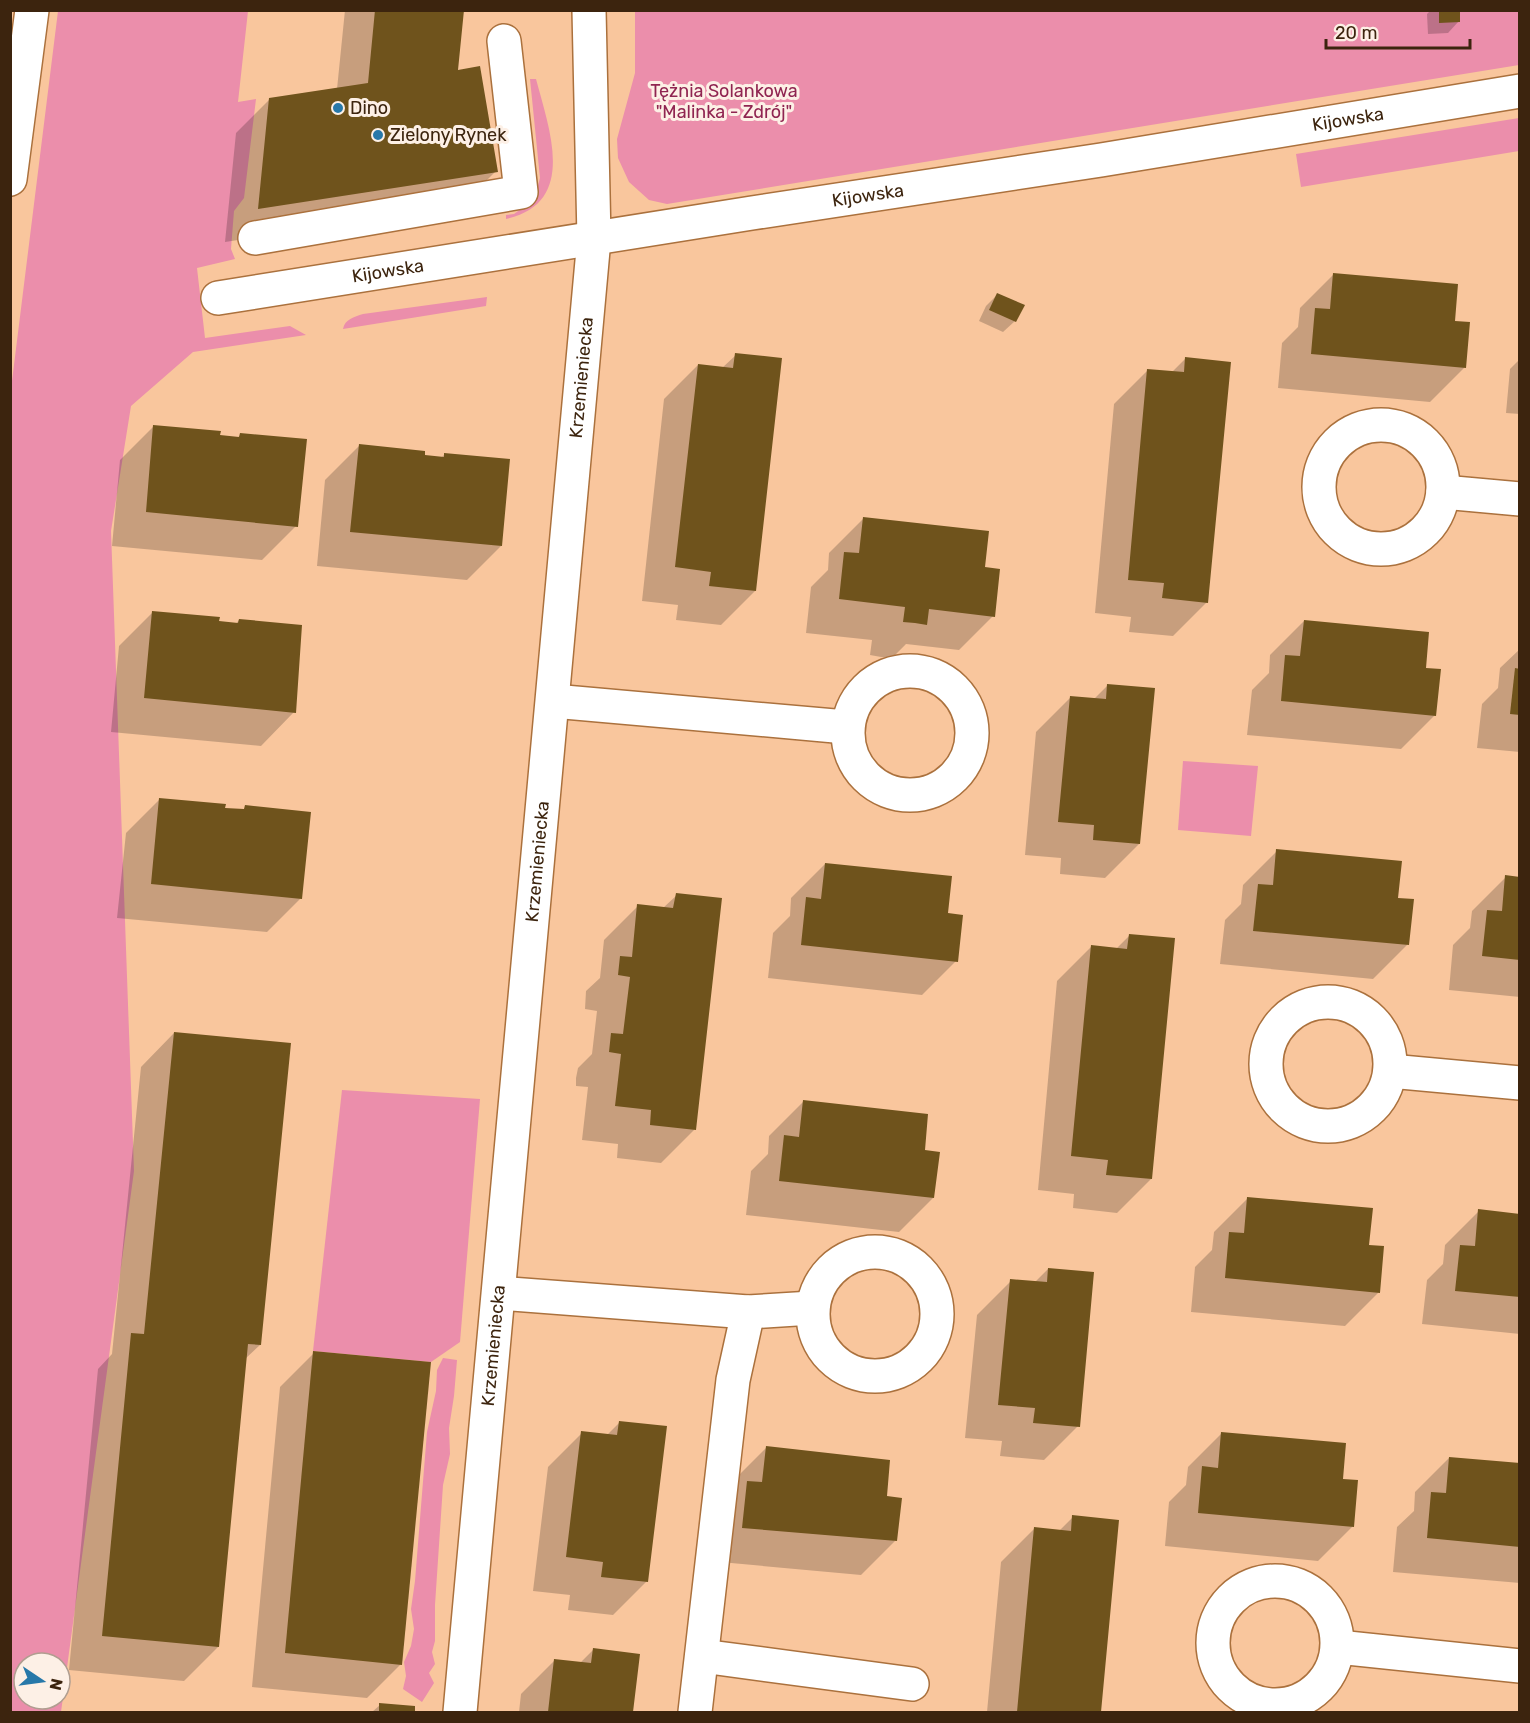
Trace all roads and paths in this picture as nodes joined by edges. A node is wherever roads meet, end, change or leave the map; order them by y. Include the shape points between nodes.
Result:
1 (32, 10) edge
2 (589, 10) edge
3 (504, 41) dead end
4 (1520, 91) edge
5 (10, 179) edge
6 (255, 238) dead end
7 (594, 239) junction
8 (218, 298) dead end
9 (1443, 492) dead end
10 (1520, 499) edge
11 (553, 701) junction
12 (846, 727) dead end
13 (1390, 1071) dead end
14 (1520, 1083) edge
15 (499, 1293) junction
16 (812, 1308) dead end
17 (748, 1312) junction
18 (1338, 1647) dead end
19 (702, 1656) junction
20 (1520, 1666) edge
21 (912, 1684) dead end
22 (460, 1713) edge
23 (695, 1713) edge

1 - 5 street
2 - 7 street, Krzemieniecka
3 - 6 street via 521,192
4 - 7 street, Kijowska
7 - 8 street, Kijowska
7 - 11 street, Krzemieniecka
9 - 10 street
11 - 12 street
11 - 15 street, Krzemieniecka
13 - 14 street
15 - 17 street
15 - 22 street, Krzemieniecka
16 - 17 street
17 - 19 street via 733,1380
18 - 20 street
19 - 21 street
19 - 23 street

